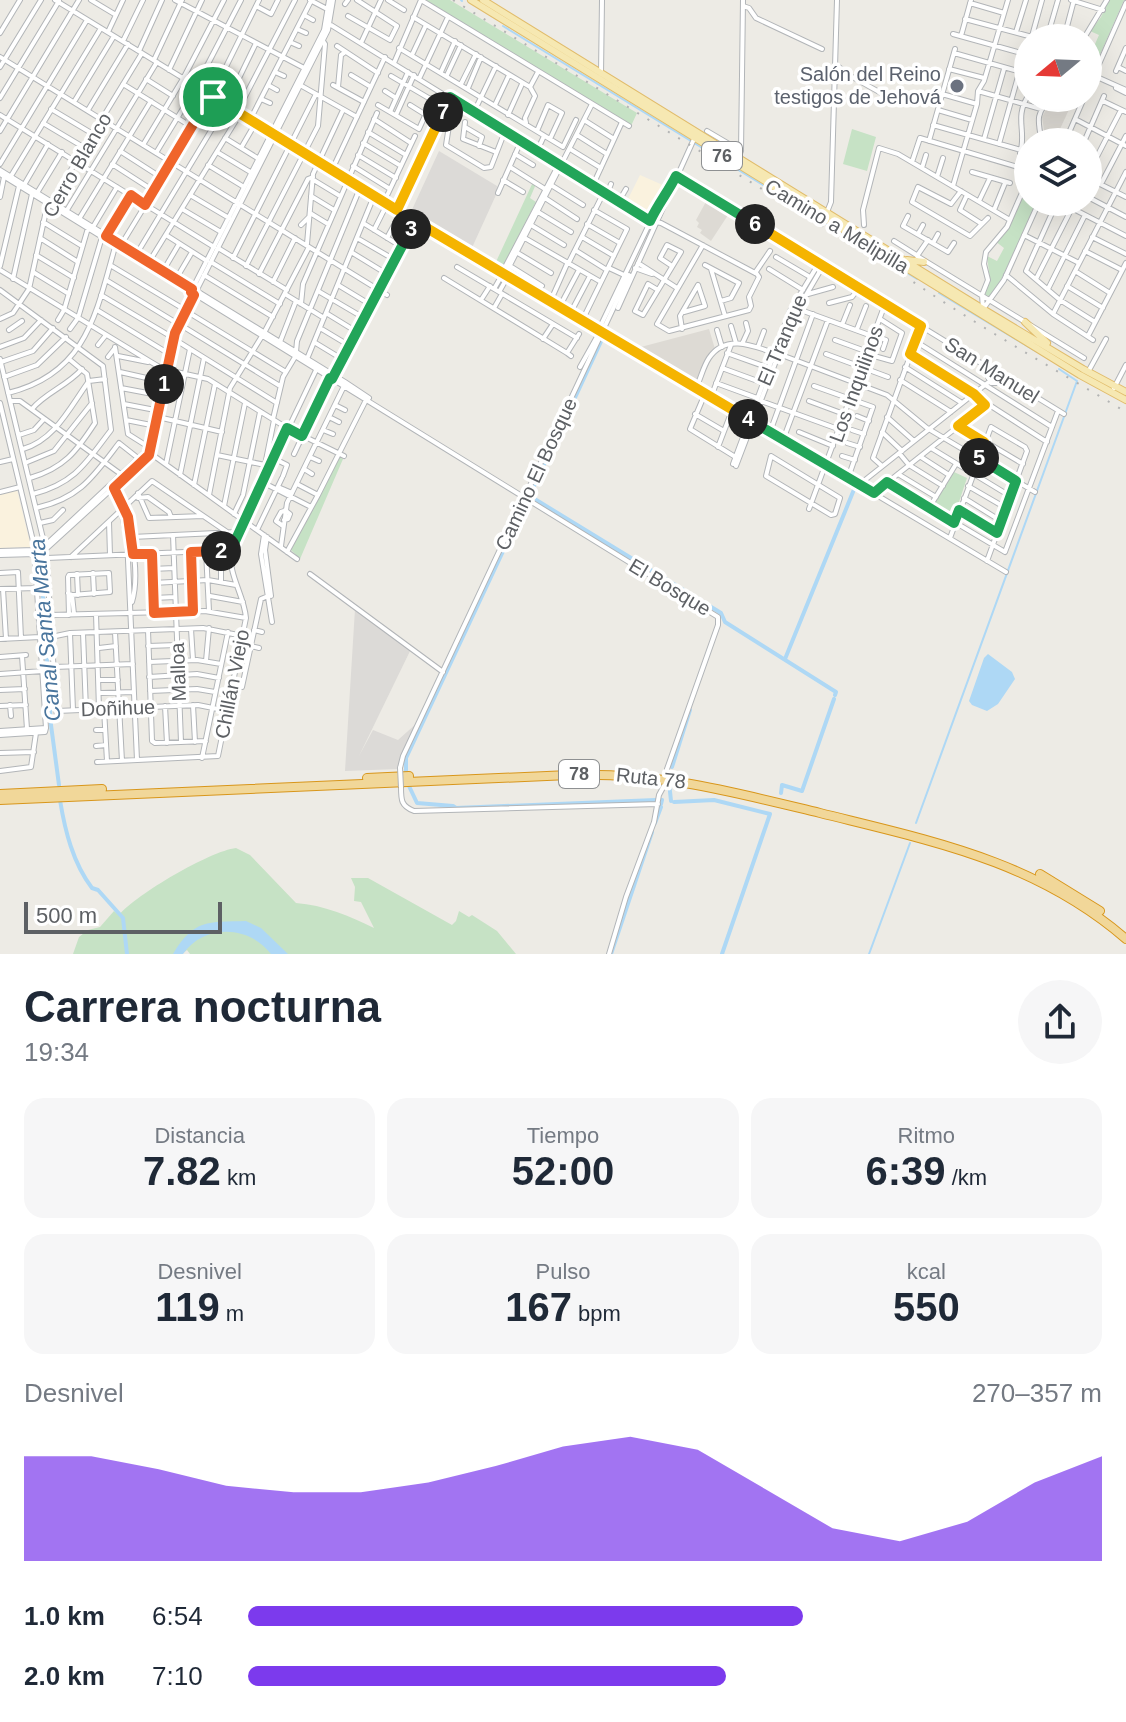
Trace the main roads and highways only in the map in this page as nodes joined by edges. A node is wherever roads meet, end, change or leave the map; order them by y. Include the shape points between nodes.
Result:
1 (471, 0) edge
2 (483, 0) edge
3 (717, 137) road end
4 (709, 140) junction
5 (725, 142) road end
6 (727, 152) junction
7 (828, 217) junction
8 (902, 259) junction
9 (924, 262) road end
10 (974, 309) junction
11 (983, 309) junction
12 (989, 318) junction
13 (1025, 322) road end
14 (1055, 352) junction
15 (1084, 372) junction
16 (1114, 389) junction
17 (1126, 392) edge
18 (1126, 400) edge
19 (0, 797) edge
20 (1126, 932) edge
21 (1126, 939) edge

1 - 7 main road, Camino a Melipilla / 76 via 692,141
2 - 4 main road, Camino a Melipilla / 76
3 - 4 main road
4 - 6 main road, Camino a Melipilla / 76
5 - 6 main road
6 - 7 main road, Camino a Melipilla / 76 via 740,155
7 - 8 main road, Camino a Melipilla / 76
7 - 10 main road, Camino a Melipilla / 76
8 - 9 main road
8 - 11 main road, Camino a Melipilla / 76
10 - 11 main road
10 - 12 main road, Camino a Melipilla / 76
11 - 12 main road
11 - 14 main road, Camino a Melipilla / 76
12 - 15 main road, Camino a Melipilla / 76
13 - 14 main road
14 - 15 main road, Camino a Melipilla / 76
15 - 16 main road, 76
16 - 17 main road, 76
16 - 18 main road, 76
19 - 20 highway, Ruta 78 / 78 via 575,769 662,773 991,853 1062,886
19 - 21 highway, Ruta 78 / 78 via 569,775 666,778 982,856 1053,887

